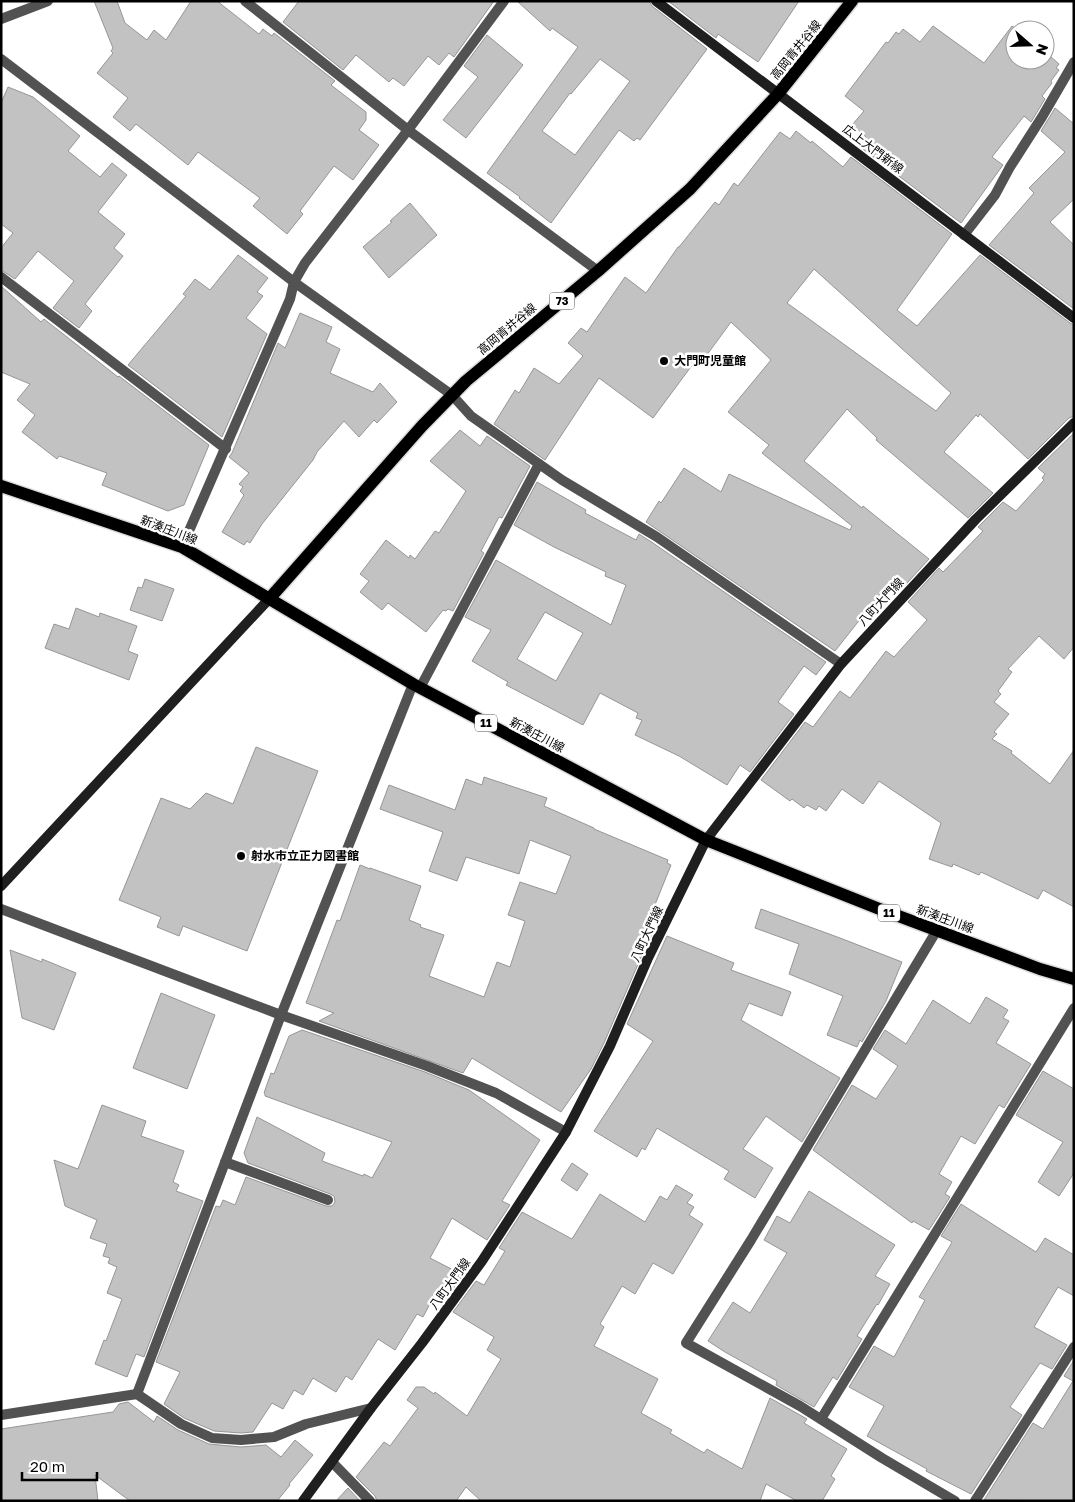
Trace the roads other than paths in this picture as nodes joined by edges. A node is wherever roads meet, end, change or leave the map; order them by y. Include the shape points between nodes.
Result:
1 (48, 1) edge
2 (245, 1) edge
3 (504, 1) edge
4 (656, 1) edge
5 (852, 1) edge
6 (1, 19) edge
7 (1, 59) edge
8 (1074, 62) edge
9 (778, 94) junction
10 (408, 130) junction
11 (964, 235) junction
12 (598, 270) junction
13 (1, 277) edge
14 (294, 282) junction
15 (1074, 318) edge
16 (452, 395) junction
17 (1074, 423) edge
18 (226, 448) junction
19 (539, 464) junction
20 (1, 486) edge
21 (182, 547) junction
22 (270, 598) junction
23 (840, 664) junction
24 (416, 686) junction
25 (706, 840) junction
26 (1, 886) edge
27 (1, 909) edge
28 (937, 930) junction
29 (1074, 979) edge
30 (1074, 1008) edge
31 (281, 1016) junction
32 (566, 1132) junction
33 (225, 1162) junction
34 (328, 1200) dead end
35 (1074, 1347) edge
36 (137, 1394) junction
37 (371, 1408) junction
38 (1, 1415) edge
39 (821, 1419) junction
40 (332, 1462) junction
41 (303, 1501) edge
42 (370, 1501) edge
43 (955, 1501) edge
44 (975, 1501) edge

1 - 6 street
2 - 10 street
3 - 10 street
4 - 9 main road, 広上大門新線
5 - 9 main road, 高岡青井谷線 / 73
7 - 14 street
8 - 11 street via 995,195
9 - 11 main road, 広上大門新線
9 - 12 main road, 高岡青井谷線 / 73 via 690,189
10 - 12 street
10 - 14 street via 304,263
11 - 15 main road, 広上大門新線
12 - 16 main road, 高岡青井谷線 / 73
13 - 18 street
14 - 16 street
14 - 18 street via 290,299
16 - 19 street via 471,416
16 - 22 main road, 高岡青井谷線 / 73
17 - 23 main road, 八町大門線 via 976,519
18 - 21 street
19 - 23 street via 657,537
19 - 24 street
20 - 21 main road, 新湊庄川線 / 11
21 - 22 main road, 新湊庄川線 / 11
22 - 24 main road, 新湊庄川線 / 11
22 - 26 main road
23 - 25 main road, 八町大門線
24 - 25 main road, 新湊庄川線 / 11
24 - 31 street
25 - 28 main road, 新湊庄川線 / 11
25 - 32 main road, 八町大門線
27 - 31 street
28 - 29 main road, 新湊庄川線 / 11
28 - 39 street via 686,1343
30 - 39 street
31 - 32 street via 496,1093
31 - 33 street
32 - 37 main road, 八町大門線 via 482,1261
33 - 34 street
33 - 36 street
35 - 44 street
36 - 37 street via 182,1424 221,1439 274,1437 306,1424
36 - 38 street
37 - 40 main road, 八町大門線
39 - 43 street
40 - 41 main road, 八町大門線
40 - 42 street

